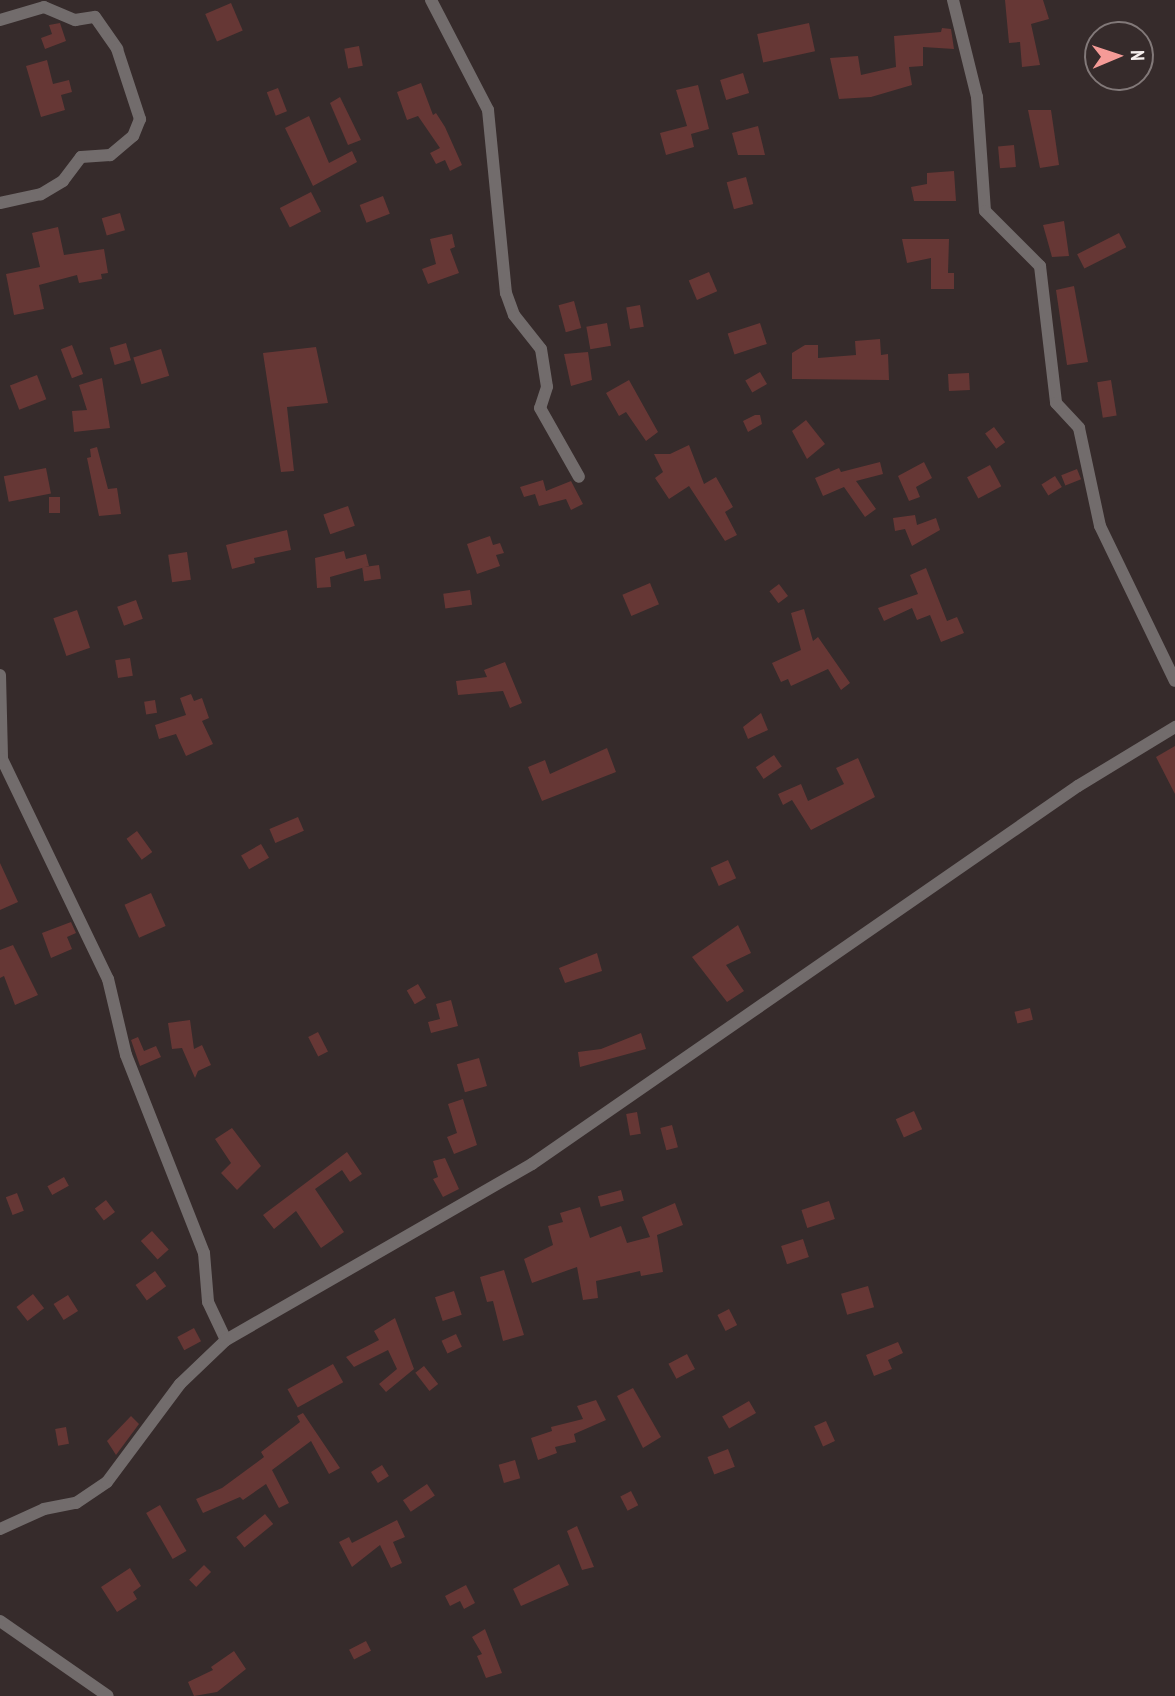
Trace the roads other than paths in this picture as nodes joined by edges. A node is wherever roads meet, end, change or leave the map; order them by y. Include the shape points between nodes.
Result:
1 (431, 0) edge
2 (953, 0) edge
3 (0, 20) edge
4 (0, 203) edge
5 (579, 477) dead end
6 (0, 675) edge
7 (1175, 681) edge
8 (1175, 727) edge
9 (1, 760) edge
10 (226, 1340) junction
11 (0, 1529) edge
12 (0, 1621) edge
13 (108, 1696) edge

1 - 5 street via 488,110 506,293 514,315 541,349 547,387 540,408
2 - 7 street via 977,97 985,211 1040,266 1056,403 1079,428 1100,526
3 - 4 street via 44,7 75,20 95,17 117,49 140,119 133,136 110,155 81,157 63,181 41,194
6 - 9 street
8 - 10 street via 1066,794 532,1164
9 - 10 street via 108,979 126,1055 205,1253 208,1302
10 - 11 street via 180,1384 107,1482 75,1503 44,1509
12 - 13 street

